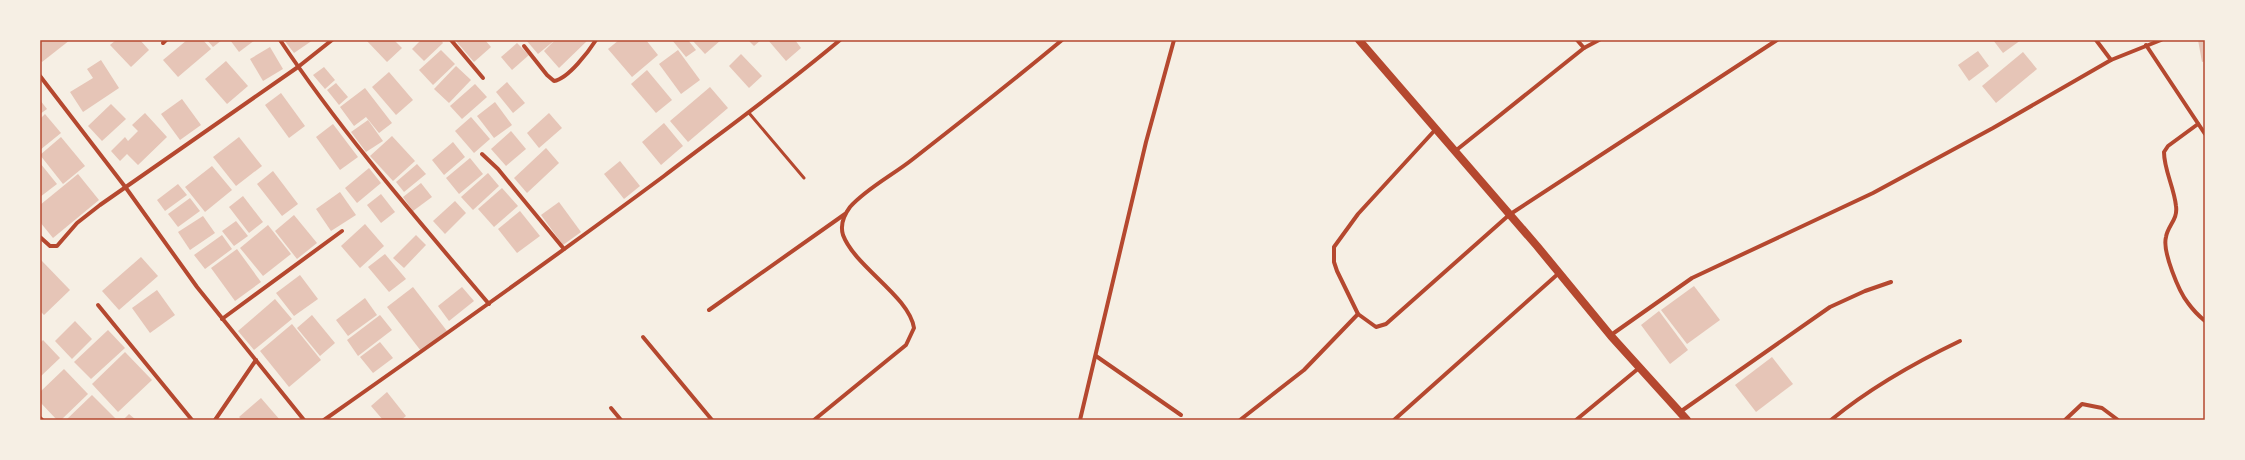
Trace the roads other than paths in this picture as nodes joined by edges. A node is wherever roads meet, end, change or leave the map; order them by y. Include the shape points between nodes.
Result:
1 (280, 40) edge
2 (332, 40) edge
3 (451, 40) edge
4 (596, 40) edge
5 (840, 40) edge
6 (1062, 40) edge
7 (1174, 40) edge
8 (1359, 40) edge
9 (1577, 40) edge
10 (1599, 40) edge
11 (1777, 40) edge
12 (2096, 40) edge
13 (2161, 40) edge
14 (2146, 45) junction
15 (524, 46) dead end
16 (1584, 48) junction
17 (2111, 60) junction
18 (298, 67) junction
19 (40, 76) edge
20 (484, 78) dead end
21 (749, 112) junction
22 (2198, 124) junction
23 (1435, 130) junction
24 (2205, 134) edge
25 (1454, 152) junction
26 (482, 154) dead end
27 (804, 178) dead end
28 (126, 188) junction
29 (845, 214) junction
30 (1509, 215) junction
31 (342, 231) dead end
32 (40, 236) edge
33 (564, 249) junction
34 (1559, 273) junction
35 (1891, 282) dead end
36 (489, 304) junction
37 (98, 305) dead end
38 (709, 310) dead end
39 (1358, 314) junction
40 (222, 319) junction
41 (2205, 321) edge
42 (1611, 336) junction
43 (643, 337) dead end
44 (1960, 341) dead end
45 (1096, 356) junction
46 (256, 360) junction
47 (1640, 367) junction
48 (611, 408) dead end
49 (1680, 412) junction
50 (1181, 415) dead end
51 (192, 420) edge
52 (216, 420) edge
53 (304, 420) edge
54 (324, 420) edge
55 (621, 420) edge
56 (712, 420) edge
57 (814, 420) edge
58 (1080, 420) edge
59 (1240, 420) edge
60 (1394, 420) edge
61 (1576, 420) edge
62 (1687, 420) edge
63 (1831, 420) edge
64 (2065, 420) edge
65 (2118, 420) edge

1 - 18 street
2 - 18 street
3 - 20 street
4 - 15 street via 580,61 554,81
5 - 21 street
6 - 29 street via 922,153 863,195
7 - 45 street via 1146,142
8 - 23 main road
9 - 16 street
10 - 16 street
11 - 30 street
12 - 17 street
13 - 14 street
14 - 17 street
14 - 22 street
16 - 25 street
17 - 42 street via 1873,193 1692,278
18 - 28 street
18 - 36 street via 404,204
19 - 28 street
21 - 27 lane
21 - 33 street
22 - 24 street
22 - 41 street via 2168,146 2164,152 2176,208 2175,220 2165,241 2181,291 2187,303
23 - 25 main road
23 - 39 street via 1358,214 1334,247 1334,262
25 - 30 main road
26 - 33 street via 498,169
28 - 32 street via 78,223 57,246 50,246
28 - 40 street
29 - 38 street
29 - 57 street via 842,227 847,242 907,313 914,328 906,345
30 - 34 main road
30 - 39 street via 1386,324 1376,327
31 - 40 street
33 - 36 street
34 - 42 main road
34 - 60 street
35 - 49 street via 1830,307
36 - 54 street
37 - 51 street
39 - 59 street via 1304,370
40 - 46 street
42 - 47 main road
43 - 56 street
44 - 63 street via 1893,376 1854,400
45 - 50 street
45 - 58 street
46 - 52 street
46 - 53 street
47 - 49 main road
47 - 61 street
48 - 55 street
49 - 62 main road
64 - 65 street via 2082,404 2102,408

